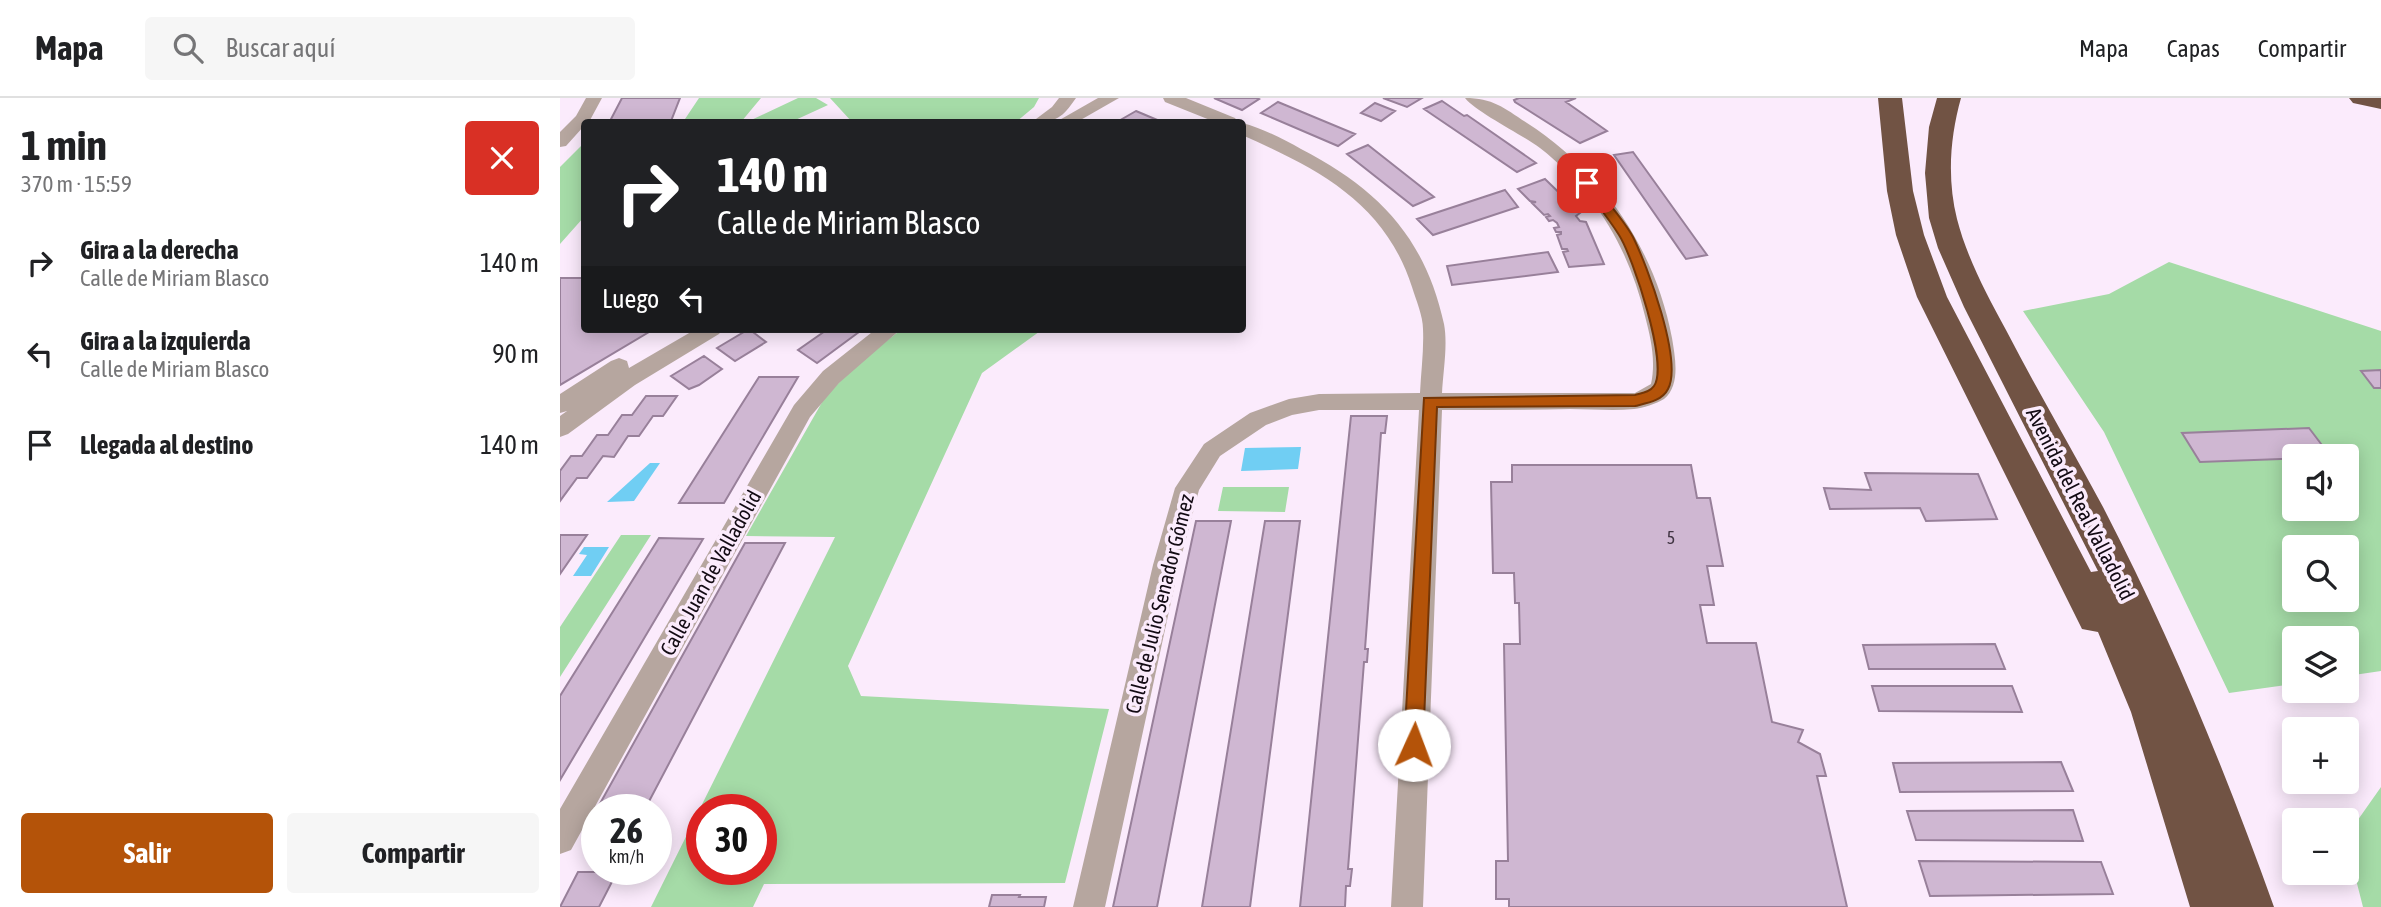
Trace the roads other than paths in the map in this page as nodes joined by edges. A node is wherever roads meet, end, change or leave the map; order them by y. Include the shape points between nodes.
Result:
1 (594, 98) edge
2 (1058, 98) edge
3 (1068, 98) edge
4 (1091, 98) edge
5 (1111, 98) edge
6 (1171, 98) edge
7 (1473, 98) edge
8 (1890, 98) edge
9 (1932, 98) edge
10 (1949, 98) edge
11 (2361, 98) edge
12 (2381, 102) edge
13 (582, 119) edge
14 (1041, 119) edge
15 (1044, 119) edge
16 (1070, 119) edge
17 (1071, 119) edge
18 (1222, 119) edge
19 (581, 120) edge
20 (1246, 130) edge
21 (560, 142) edge
22 (676, 333) edge
23 (705, 333) edge
24 (885, 333) edge
25 (1430, 402) junction
26 (560, 405) edge
27 (560, 428) edge
28 (2177, 796) junction
29 (560, 839) edge
30 (1089, 907) edge
31 (1407, 907) edge
32 (2213, 907) edge
33 (2251, 907) edge

1 - 13 street
2 - 14 street
3 - 15 street
4 - 16 street
5 - 17 street
6 - 18 street
7 - 25 street, Calle de Julio Senador Gómez via 1528,130 1565,160 1606,207 1626,237 1654,306 1665,372 1662,387 1635,401
8 - 28 highway via 1900,191 1932,296 2096,620
9 - 28 highway, Avenida del Real Valladolid via 1922,138 1920,197 1929,238 1951,294 2114,624 2151,712
10 - 33 highway, Avenida del Real Valladolid via 1939,141 1940,197 1949,237 1972,295 2146,633 2214,799
11 - 12 highway
19 - 21 street
20 - 25 street via 1328,170 1380,212 1404,244 1421,280 1434,327
22 - 26 street
23 - 27 street via 627,379
24 - 29 street, Calle Juan de Valladolid via 831,377 802,411
25 - 30 street, Calle de Julio Senador Gómez via 1319,402 1289,407 1258,419 1212,450 1187,488 1180,513
25 - 31 street
28 - 32 highway, Avenida del Real Valladolid

